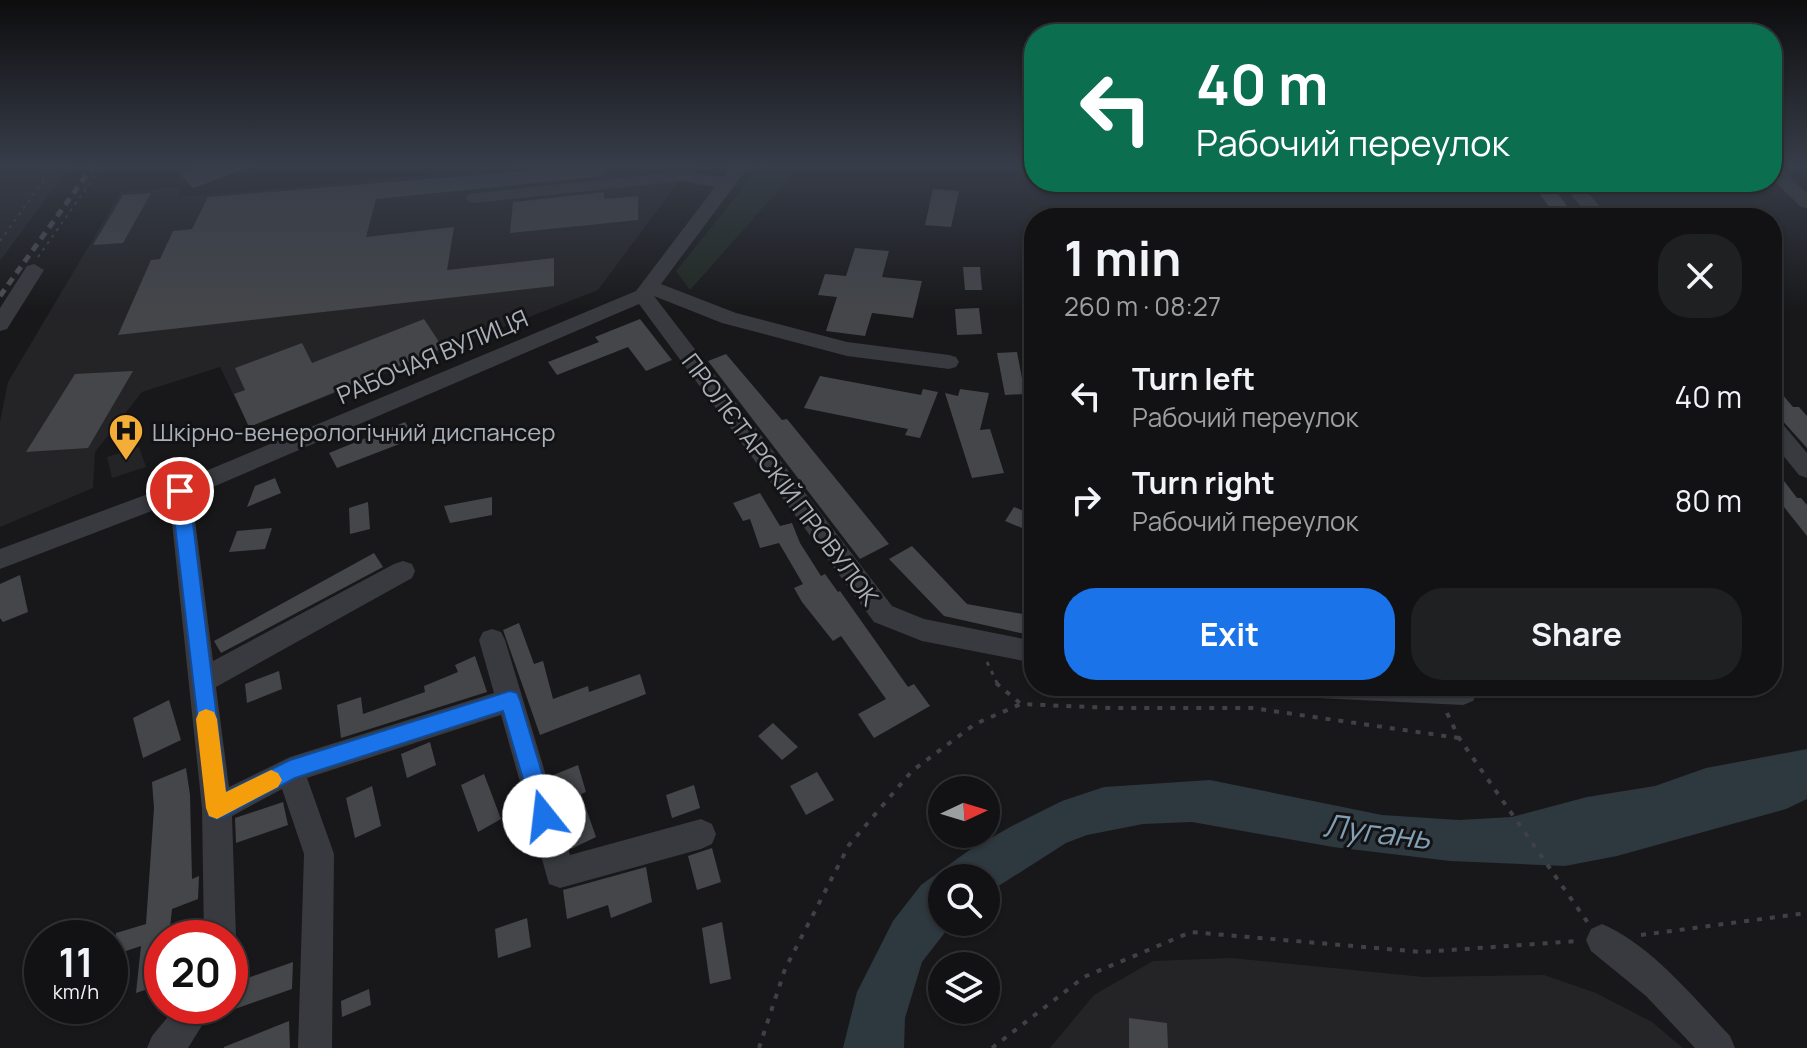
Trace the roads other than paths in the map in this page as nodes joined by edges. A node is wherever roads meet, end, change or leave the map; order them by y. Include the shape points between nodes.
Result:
1 (703, 215) edge
2 (34, 270) dead end
3 (647, 291) junction
4 (0, 324) edge
5 (949, 362) dead end
6 (1782, 439) edge
7 (1807, 469) edge
8 (180, 491) junction
9 (0, 559) edge
10 (403, 571) dead end
11 (492, 640) dead end
12 (1024, 650) edge
13 (202, 681) junction
14 (510, 700) junction
15 (290, 770) junction
16 (217, 808) junction
17 (701, 834) dead end
18 (220, 920) edge
19 (1602, 940) road end
20 (184, 1024) edge
21 (164, 1048) edge
22 (315, 1048) edge
23 (1718, 1048) edge

1 - 3 street
2 - 4 street
3 - 5 street via 847,349
3 - 8 street, РАБОЧАЯ ВУЛИЦЯ
3 - 12 street, ПРОЛЄТАРСКІЙ ПРОВУЛОК via 883,614 922,630
6 - 7 street
8 - 9 street, РАБОЧАЯ ВУЛИЦЯ
8 - 13 street
10 - 13 street
11 - 14 street
13 - 16 street
14 - 15 street
14 - 17 street via 560,873
15 - 16 street
15 - 22 street via 319,854
16 - 18 street
19 - 23 street via 1667,993
20 - 21 street

